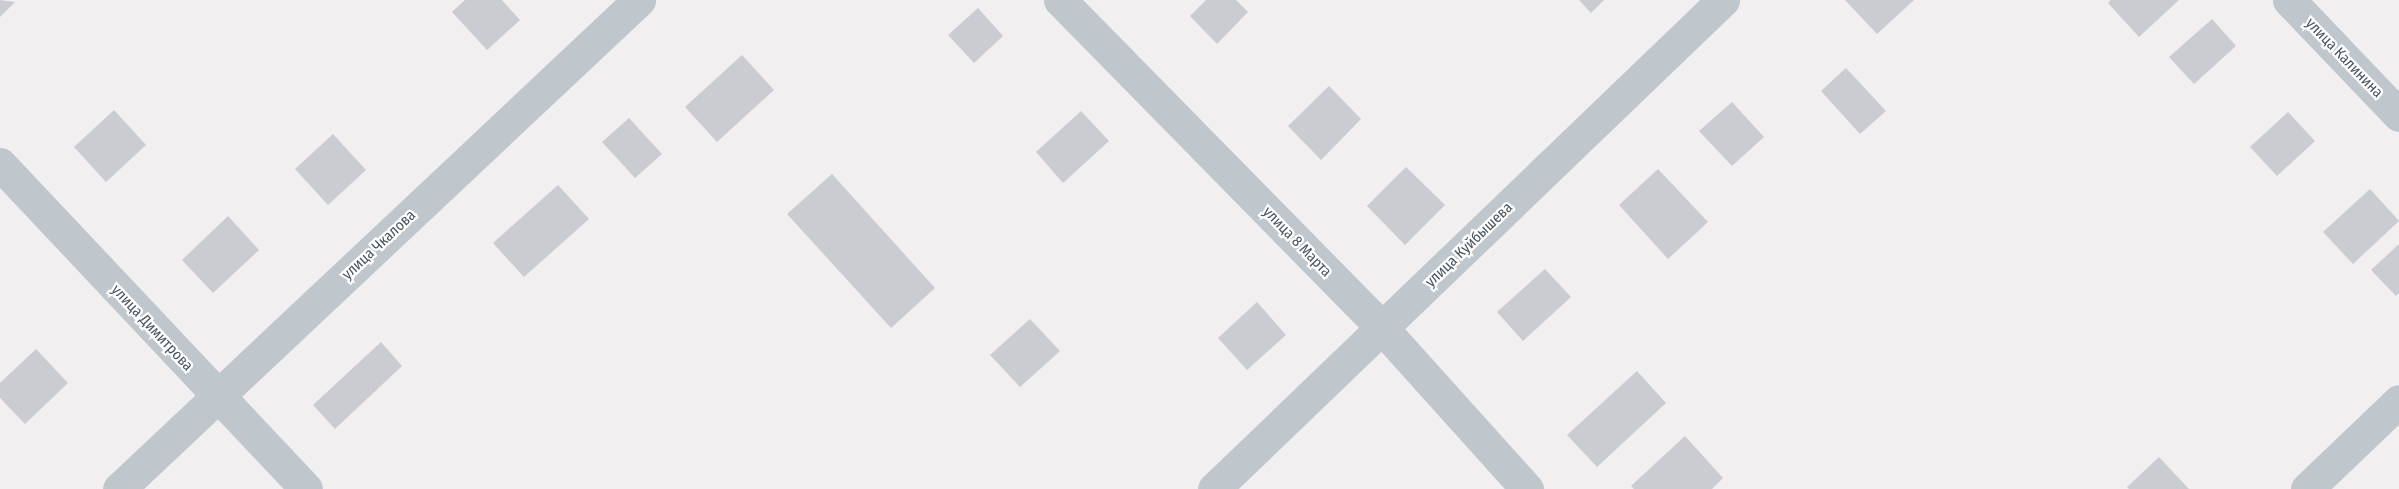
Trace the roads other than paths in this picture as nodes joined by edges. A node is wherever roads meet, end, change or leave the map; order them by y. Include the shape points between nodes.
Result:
1 (639, 0) edge
2 (1060, 0) edge
3 (1723, 0) edge
4 (2289, 0) edge
5 (2399, 115) edge
6 (0, 164) edge
7 (1382, 328) junction
8 (217, 397) junction
9 (2399, 401) edge
10 (119, 489) edge
11 (306, 489) edge
12 (1214, 489) edge
13 (1527, 489) edge
14 (2307, 489) edge

1 - 8 street, улица Чкалова
2 - 7 street, улица 8 Марта
3 - 7 street, улица Куйбышева
4 - 5 street, улица Калинина
6 - 8 street, улица Димитрова
7 - 12 street, улица Куйбышева
7 - 13 street, улица 8 Марта
8 - 10 street, улица Чкалова
8 - 11 street, улица Димитрова
9 - 14 street

